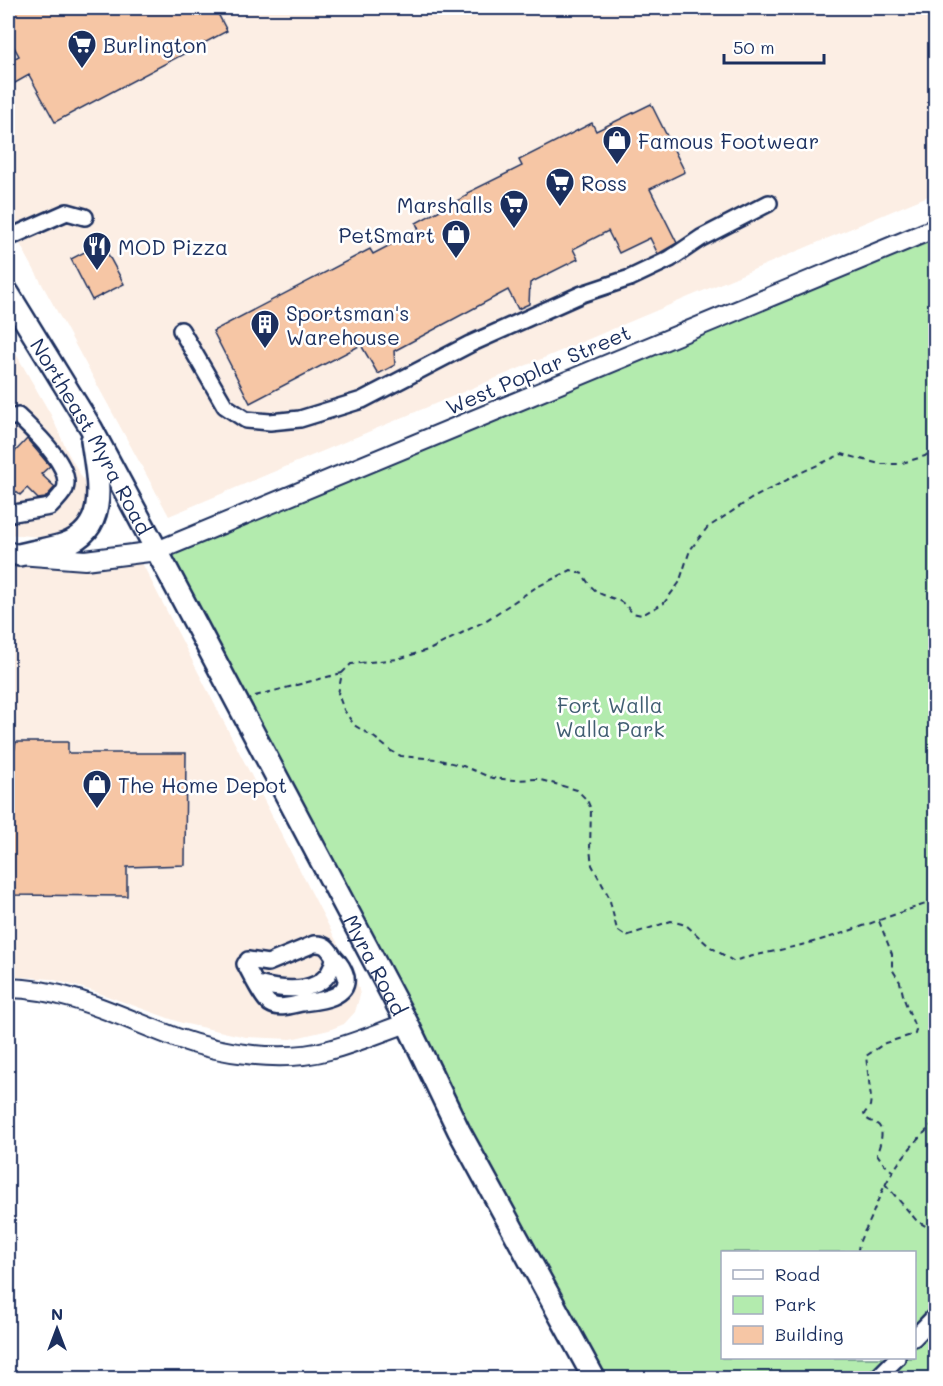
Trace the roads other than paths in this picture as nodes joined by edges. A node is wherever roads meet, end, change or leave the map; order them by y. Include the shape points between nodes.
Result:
1 (769, 204) dead end
2 (85, 217) dead end
3 (936, 228) edge
4 (8, 238) edge
5 (8, 293) edge
6 (182, 330) dead end
7 (8, 418) edge
8 (91, 428) junction
9 (8, 514) edge
10 (157, 551) junction
11 (13, 553) edge
12 (257, 984) joint
13 (8, 988) edge
14 (407, 1023) junction
15 (936, 1315) edge
16 (916, 1337) edge
17 (896, 1359) edge
18 (594, 1378) edge
19 (877, 1378) edge

1 - 6 street via 630,278 582,294 470,344 362,400 300,418 246,420 225,406
2 - 4 street via 67,212
3 - 10 main road, West Poplar Street
5 - 8 highway, Northeast Myra Road
7 - 9 street via 18,416 53,452 66,482 50,507
8 - 10 highway, Northeast Myra Road
8 - 11 highway via 99,494 95,516 81,535 66,543
10 - 11 main road, West Poplar Street via 85,560
10 - 14 highway, Myra Road
12 - 12 street via 267,1001 277,1007 326,1000 337,994 346,981 340,963 327,948 314,944 268,963 247,962
13 - 14 main road via 83,1000 178,1039 256,1056 308,1055
14 - 18 highway, Myra Road via 459,1131
15 - 16 street
17 - 19 street

